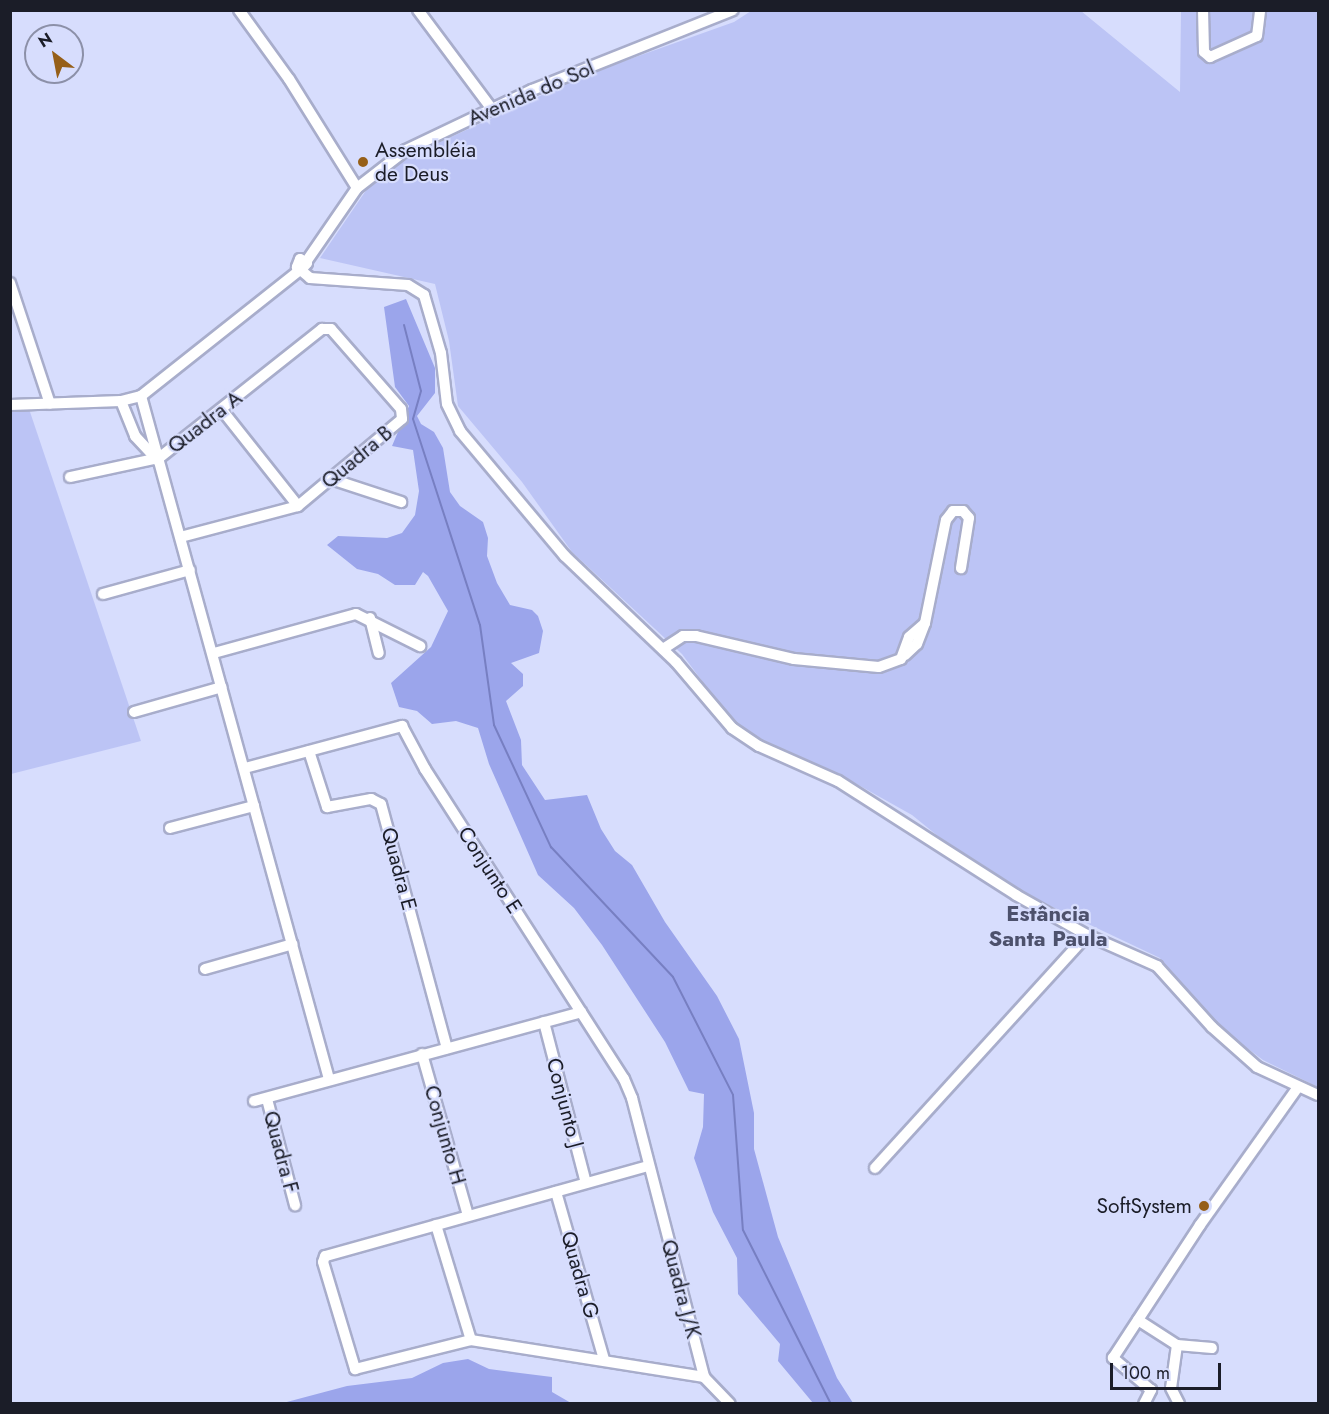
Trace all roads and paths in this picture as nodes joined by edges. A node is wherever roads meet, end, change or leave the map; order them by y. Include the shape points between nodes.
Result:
1 (239, 10) edge
2 (418, 10) edge
3 (733, 10) edge
4 (1203, 10) edge
5 (1260, 10) edge
6 (491, 108) junction
7 (357, 188) junction
8 (301, 265) junction
9 (10, 284) edge
10 (322, 329) joint
11 (141, 396) junction
12 (121, 401) junction
13 (50, 404) junction
14 (10, 405) edge
15 (222, 410) junction
16 (158, 460) junction
17 (70, 477) dead end
18 (331, 479) junction
19 (401, 502) dead end
20 (298, 506) junction
21 (181, 537) junction
22 (961, 568) dead end
23 (190, 570) junction
24 (103, 594) dead end
25 (370, 618) junction
26 (420, 646) dead end
27 (663, 649) junction
28 (214, 653) junction
29 (379, 653) dead end
30 (222, 687) junction
31 (134, 712) dead end
32 (309, 751) junction
33 (245, 768) junction
34 (254, 806) junction
35 (170, 828) dead end
36 (1087, 935) junction
37 (292, 944) junction
38 (205, 969) dead end
39 (581, 1012) junction
40 (544, 1022) junction
41 (447, 1048) junction
42 (422, 1054) junction
43 (329, 1079) junction
44 (1298, 1087) junction
45 (1318, 1095) edge
46 (267, 1099) junction
47 (254, 1101) dead end
48 (648, 1166) junction
49 (875, 1168) dead end
50 (586, 1183) junction
51 (556, 1192) junction
52 (295, 1205) dead end
53 (468, 1216) junction
54 (436, 1225) junction
55 (1138, 1320) junction
56 (471, 1340) junction
57 (1177, 1345) junction
58 (1212, 1348) dead end
59 (604, 1359) junction
60 (704, 1377) junction
61 (730, 1404) edge
62 (1144, 1404) edge
63 (1179, 1404) edge

1 - 7 street via 289,79
2 - 6 street
3 - 6 street, Avenida do Sol
4 - 5 street via 1204,52 1210,57 1257,36
6 - 7 street, Avenida do Sol via 406,150
7 - 8 street, Avenida do Sol
8 - 11 street, Avenida do Sol
8 - 27 street via 310,278 408,285 424,295 441,353 447,404 460,431 565,556
9 - 13 street
10 - 15 street, Quadra A
10 - 18 street, Quadra B via 331,329 403,414
11 - 12 street, Avenida do Sol
11 - 16 street
12 - 13 street, Avenida do Sol
12 - 16 street via 135,436
13 - 14 street, Avenida do Sol
15 - 16 street, Quadra A
15 - 20 street
16 - 17 street, Quadra A
16 - 21 street
18 - 19 street
18 - 20 street, Quadra B
20 - 21 street, Quadra B
21 - 23 street
22 - 27 street via 969,518 963,511 953,511 946,520 925,623 909,637 905,655 879,667 823,664 696,636 683,636
23 - 24 street
23 - 28 street
25 - 26 street
25 - 28 street via 356,614
25 - 29 street
27 - 36 street via 714,710 759,746 838,781 975,871
28 - 30 street
30 - 31 street
30 - 33 street
32 - 33 street
32 - 39 street, Conjunto E via 402,726 425,769
32 - 41 street, Quadra E via 327,807 371,799 381,804
33 - 34 street
34 - 35 street
34 - 37 street
36 - 44 street via 1157,966 1212,1027 1257,1067
36 - 49 street
37 - 38 street
37 - 43 street
39 - 40 street
39 - 48 street, Conjunto E via 632,1098
40 - 41 street
40 - 50 street, Conjunto J
41 - 42 street
42 - 43 street
42 - 53 street, Conjunto H
43 - 46 street
44 - 45 street
44 - 55 street
46 - 47 street
46 - 52 street, Quadra F
48 - 50 street
48 - 60 street, Quadra J/K
50 - 51 street
51 - 53 street
51 - 59 street, Quadra G
53 - 54 street
54 - 56 street
54 - 56 street via 325,1256 350,1361 355,1369 361,1370
55 - 57 street
55 - 62 street via 1113,1359 1151,1390
56 - 59 street
57 - 58 street
57 - 63 street via 1171,1388
59 - 60 street
60 - 61 street, Quadra J/K

